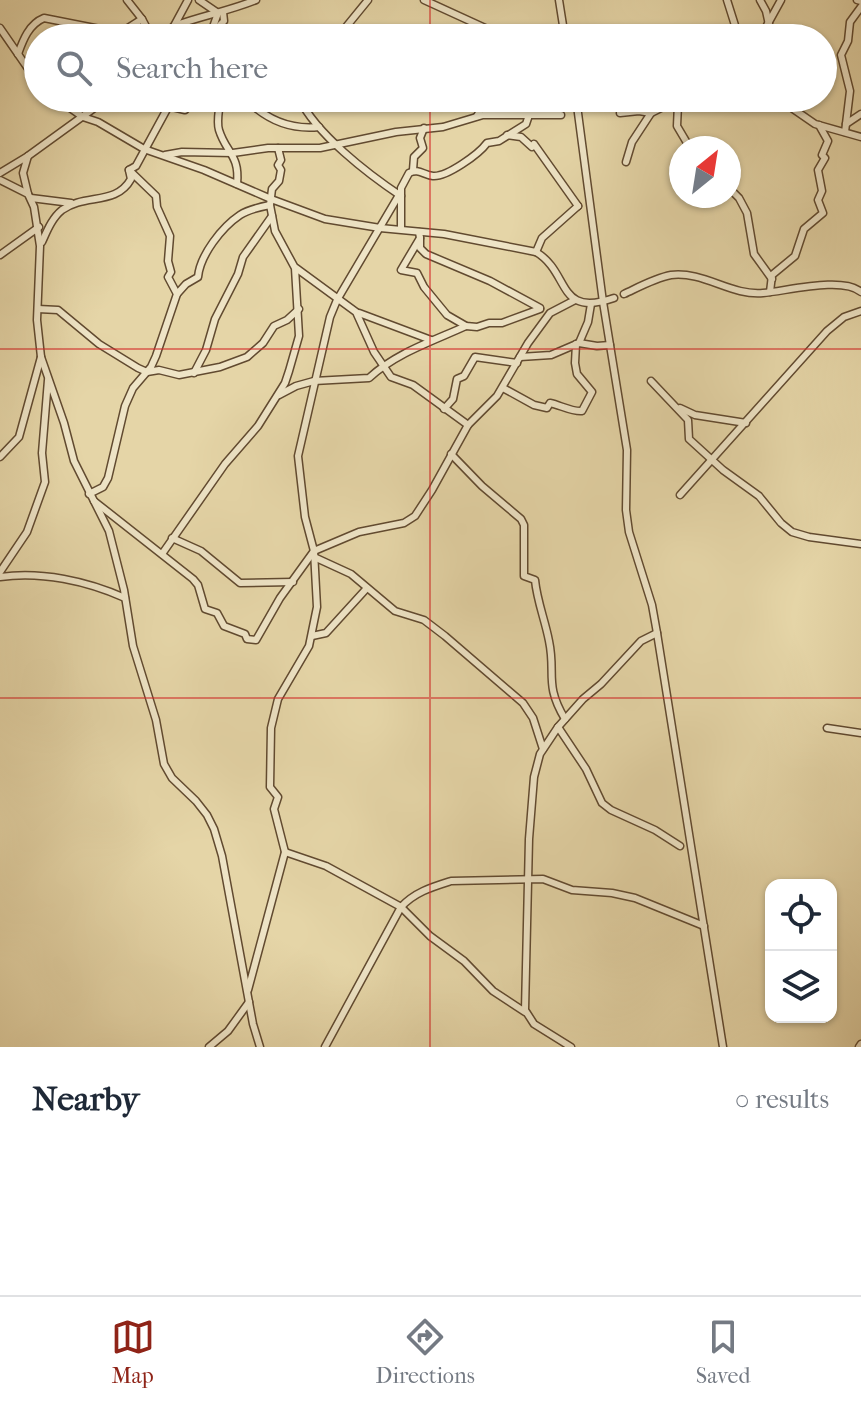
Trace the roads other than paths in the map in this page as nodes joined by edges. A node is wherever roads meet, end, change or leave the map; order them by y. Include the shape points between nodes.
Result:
1 (127, 0) edge
2 (188, 0) edge
3 (199, 0) edge
4 (237, 0) edge
5 (256, 0) edge
6 (368, 0) edge
7 (424, 0) edge
8 (559, 0) edge
9 (727, 0) edge
10 (760, 0) edge
11 (781, 0) edge
12 (860, 3) edge
13 (223, 12) junction
14 (142, 19) junction
15 (34, 24) edge
16 (74, 24) edge
17 (134, 24) edge
18 (145, 24) edge
19 (175, 24) edge
20 (181, 24) edge
21 (215, 24) edge
22 (221, 24) edge
23 (348, 24) edge
24 (476, 24) edge
25 (563, 24) edge
26 (735, 24) edge
27 (769, 24) joint
28 (0, 28) edge
29 (24, 41) edge
30 (18, 54) junction
31 (24, 63) edge
32 (76, 112) edge
33 (90, 112) edge
34 (165, 112) edge
35 (218, 112) edge
36 (259, 112) edge
37 (309, 112) edge
38 (480, 112) edge
39 (578, 112) edge
40 (630, 112) edge
41 (645, 112) edge
42 (678, 112) edge
43 (796, 112) edge
44 (620, 113) dead end
45 (651, 113) joint
46 (861, 114) edge
47 (529, 115) junction
48 (561, 115) dead end
49 (83, 117) junction
50 (477, 117) junction
51 (819, 125) junction
52 (319, 127) junction
53 (424, 128) junction
54 (845, 128) junction
55 (507, 135) junction
56 (683, 136) edge
57 (861, 137) edge
58 (337, 145) junction
59 (278, 148) junction
60 (144, 149) junction
61 (233, 153) junction
62 (165, 155) junction
63 (28, 156) junction
64 (626, 162) dead end
65 (129, 170) junction
66 (413, 170) junction
67 (0, 173) edge
68 (0, 180) edge
69 (237, 184) junction
70 (400, 195) junction
71 (29, 196) junction
72 (270, 202) junction
73 (741, 202) edge
74 (72, 203) junction
75 (590, 204) junction
76 (578, 206) junction
77 (272, 216) junction
78 (39, 227) junction
79 (380, 228) junction
80 (401, 229) junction
81 (419, 235) junction
82 (40, 246) junction
83 (536, 252) junction
84 (0, 255) edge
85 (295, 268) junction
86 (772, 279) junction
87 (770, 292) junction
88 (861, 292) edge
89 (177, 294) junction
90 (624, 294) dead end
91 (614, 298) dead end
92 (337, 300) junction
93 (575, 300) junction
94 (603, 302) junction
95 (591, 304) junction
96 (38, 309) junction
97 (299, 309) junction
98 (540, 309) junction
99 (861, 311) edge
100 (356, 312) junction
101 (550, 313) junction
102 (466, 326) junction
103 (431, 341) junction
104 (578, 343) junction
105 (610, 345) junction
106 (41, 357) junction
107 (519, 360) junction
108 (382, 366) junction
109 (147, 372) junction
110 (194, 373) junction
111 (49, 377) junction
112 (314, 381) junction
113 (651, 381) dead end
114 (503, 388) junction
115 (278, 395) junction
116 (674, 404) junction
117 (444, 409) junction
118 (746, 423) junction
119 (468, 425) junction
120 (451, 454) junction
121 (0, 457) edge
122 (712, 459) junction
123 (680, 495) dead end
124 (90, 496) junction
125 (172, 538) junction
126 (861, 544) edge
127 (162, 554) junction
128 (314, 554) junction
129 (0, 575) edge
130 (293, 582) junction
131 (367, 588) junction
132 (125, 598) junction
133 (657, 633) junction
134 (312, 636) junction
135 (565, 719) junction
136 (558, 727) junction
137 (827, 728) dead end
138 (861, 733) edge
139 (543, 750) junction
140 (680, 846) dead end
141 (285, 852) junction
142 (527, 878) junction
143 (401, 907) junction
144 (704, 926) junction
145 (247, 992) junction
146 (249, 1002) junction
147 (525, 1012) junction
148 (209, 1047) edge
149 (260, 1047) edge
150 (325, 1047) edge
151 (571, 1047) edge
152 (723, 1047) edge

1 - 14 street
2 - 19 street
3 - 13 street
4 - 13 street
5 - 13 street
6 - 23 street
7 - 24 street
8 - 25 street
9 - 26 street
10 - 27 street
11 - 27 street
12 - 54 street via 841,55 850,91
13 - 20 street
13 - 21 street
13 - 22 street
14 - 17 street
14 - 18 street
15 - 16 street via 44,18
28 - 30 street
29 - 30 street
30 - 31 street
32 - 49 street
33 - 49 street
34 - 60 street
35 - 61 street via 219,129
36 - 52 street via 296,126
37 - 52 street
38 - 50 street
39 - 75 street
40 - 44 street
41 - 45 street
42 - 56 street
43 - 51 street
45 - 64 street
46 - 54 street
47 - 48 street
47 - 50 street
47 - 55 street via 526,124
49 - 60 street
49 - 63 street
50 - 53 street
51 - 54 street
51 - 86 street via 828,141 818,170 823,213 804,229 798,252
52 - 58 street
53 - 58 street
53 - 66 street via 423,148 414,157
54 - 57 street
55 - 66 street via 439,175
55 - 76 street via 534,144
58 - 59 street
58 - 70 street
59 - 61 street
59 - 72 street via 281,170
60 - 62 street
60 - 65 street
61 - 62 street
61 - 69 street
62 - 69 street
63 - 67 street
63 - 71 street via 23,173
65 - 74 street via 131,179 118,194
65 - 89 street via 156,196 170,236 168,277
66 - 70 street
68 - 71 street
69 - 72 street
70 - 79 street
70 - 80 street
71 - 74 street
71 - 78 street
72 - 77 street
72 - 79 street
72 - 89 street via 229,223 198,277
73 - 86 street via 754,254
74 - 82 street via 51,223
75 - 76 street
75 - 94 street
76 - 83 street via 542,238
77 - 85 street
77 - 110 street via 245,253
78 - 82 street
78 - 84 street
79 - 80 street
79 - 92 street
80 - 81 street
81 - 83 street via 444,234
81 - 98 street via 426,254
81 - 102 street via 401,270 417,273 447,315
82 - 96 street
83 - 93 street
85 - 92 street
85 - 97 street
86 - 87 street
87 - 88 street via 853,286
87 - 90 street via 670,275
89 - 109 street
91 - 94 street
92 - 100 street
92 - 112 street
93 - 95 street
93 - 101 street
94 - 95 street
94 - 105 street
95 - 104 street
96 - 106 street
96 - 109 street via 58,310 99,344
97 - 110 street via 274,326 247,357
97 - 115 street via 299,336
98 - 101 street
98 - 102 street via 502,323
99 - 118 street via 835,323
100 - 103 street
100 - 108 street
101 - 107 street
102 - 103 street
103 - 108 street
104 - 105 street
104 - 107 street via 551,355
104 - 114 street via 577,374 592,392 582,411 550,403 538,407
105 - 133 street via 627,450 629,532
106 - 111 street
106 - 121 street via 19,437
107 - 114 street
107 - 117 street via 475,357 457,379 453,399
108 - 112 street via 359,381
108 - 117 street
109 - 110 street
109 - 124 street via 125,406 108,478
111 - 124 street
111 - 129 street via 42,453 45,482 27,532
112 - 115 street
112 - 128 street via 298,456
113 - 116 street
114 - 119 street
115 - 125 street
116 - 118 street via 695,415
116 - 122 street via 688,420 689,439
117 - 119 street
118 - 122 street
119 - 120 street
120 - 128 street via 409,520 359,532
120 - 135 street via 524,525 524,576 535,580 550,644 550,686
122 - 123 street
122 - 126 street via 759,496 792,532
124 - 127 street
124 - 132 street via 109,531
125 - 127 street
125 - 130 street via 201,551 240,583
127 - 130 street via 198,585 205,609 247,639 256,640
128 - 130 street
128 - 131 street
128 - 134 street via 317,607
129 - 132 street via 46,576
131 - 134 street via 326,633
131 - 139 street via 395,611 435,628 523,703
132 - 145 street via 164,764 214,829
133 - 135 street via 641,641
133 - 144 street
134 - 141 street via 278,699 269,740 270,787 278,797 274,809
135 - 136 street
136 - 139 street
136 - 140 street via 602,803
137 - 138 street
139 - 142 street via 534,777
141 - 143 street via 326,866
141 - 145 street
142 - 143 street via 451,881 420,892
142 - 144 street via 635,898
142 - 147 street
143 - 147 street via 493,991
143 - 150 street
144 - 152 street
145 - 146 street
146 - 148 street
146 - 149 street
147 - 151 street via 534,1024

